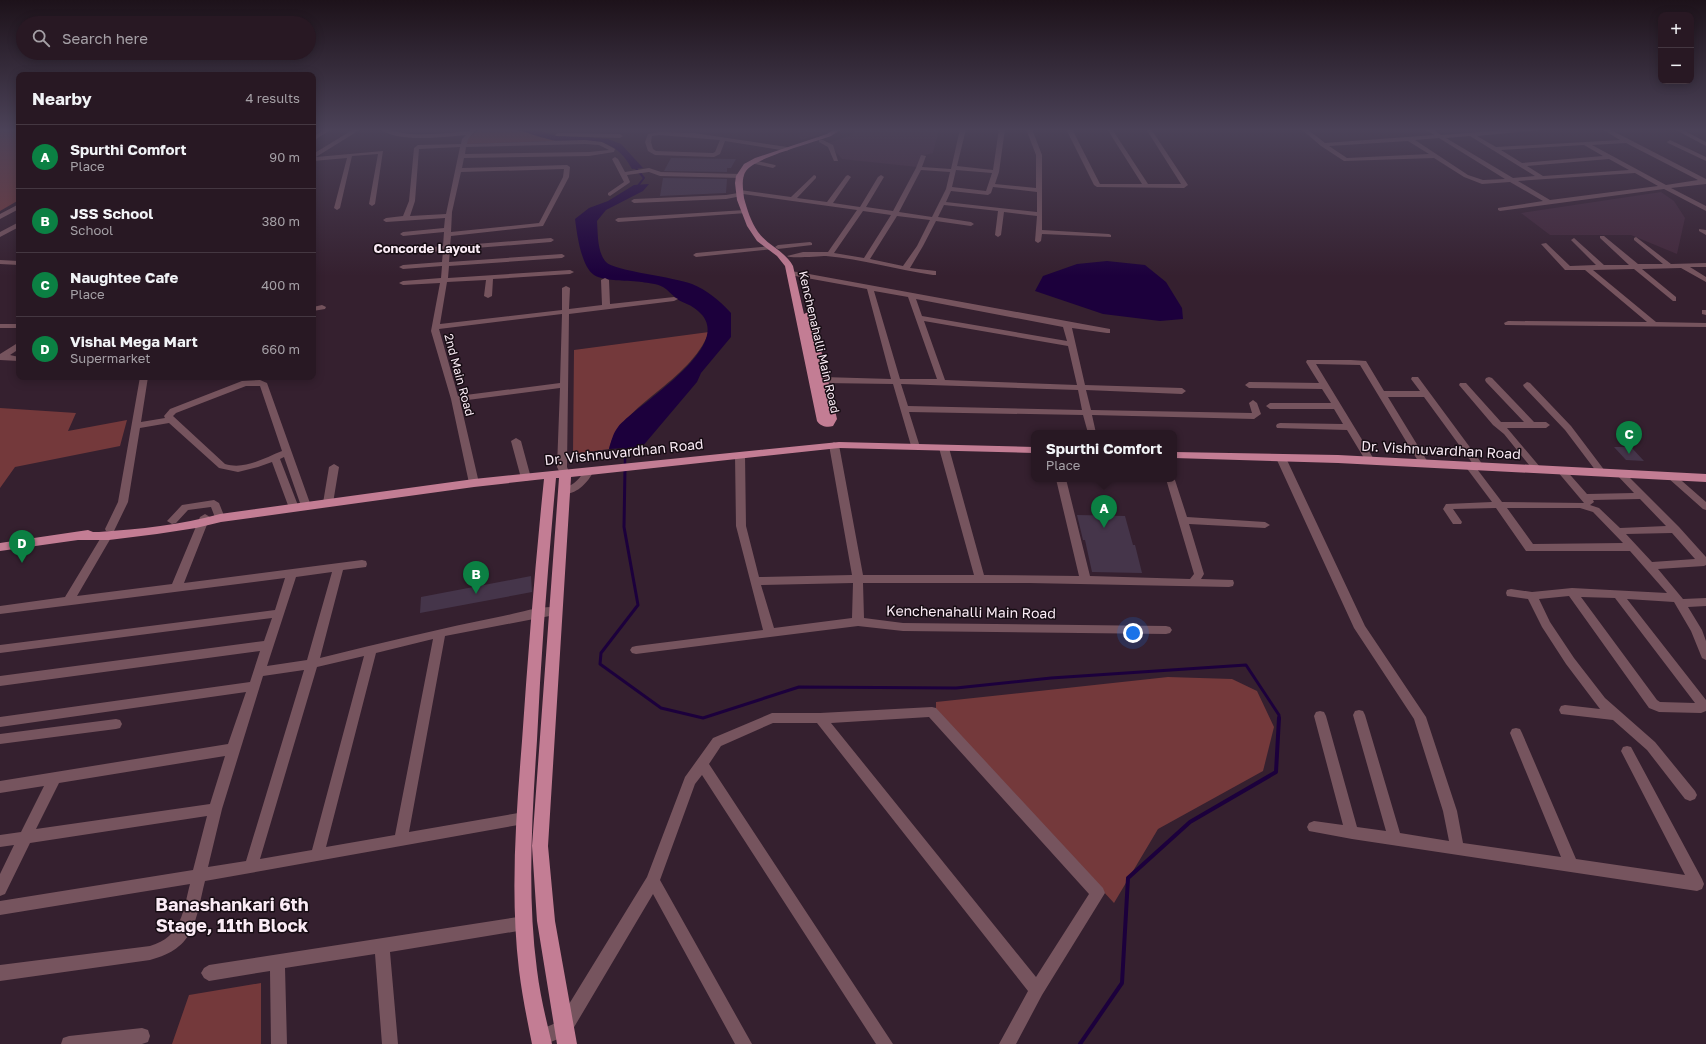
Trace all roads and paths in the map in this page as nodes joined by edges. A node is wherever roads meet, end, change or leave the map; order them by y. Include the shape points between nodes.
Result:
1 (814, 177) dead end
2 (881, 177) dead end
3 (345, 178) edge
4 (377, 178) edge
5 (414, 178) edge
6 (456, 178) edge
7 (566, 178) edge
8 (625, 178) edge
9 (741, 178) edge
10 (746, 178) edge
11 (848, 178) dead end
12 (913, 178) edge
13 (952, 178) edge
14 (994, 178) edge
15 (1040, 178) edge
16 (1093, 178) edge
17 (1141, 178) edge
18 (1180, 178) edge
19 (1472, 178) edge
20 (1507, 178) edge
21 (1542, 178) joint
22 (1546, 178) edge
23 (1647, 178) edge
24 (1511, 180) junction
25 (1706, 182) edge
26 (991, 185) junction
27 (1146, 186) junction
28 (1664, 187) junction
29 (949, 189) junction
30 (1040, 190) junction
31 (742, 193) junction
32 (610, 194) dead end
33 (793, 199) junction
34 (634, 201) dead end
35 (942, 203) junction
36 (1550, 203) junction
37 (372, 204) dead end
38 (829, 204) junction
39 (16, 208) edge
40 (337, 208) dead end
41 (862, 208) junction
42 (1500, 208) dead end
43 (1001, 209) junction
44 (1706, 209) edge
45 (745, 212) junction
46 (896, 213) junction
47 (1040, 214) junction
48 (449, 216) junction
49 (0, 217) edge
50 (406, 218) junction
51 (934, 219) junction
52 (386, 220) dead end
53 (618, 220) dead end
54 (971, 224) dead end
55 (16, 226) edge
56 (447, 232) junction
57 (1039, 232) junction
58 (403, 234) dead end
59 (0, 235) edge
60 (998, 235) dead end
61 (1109, 236) dead end
62 (1602, 237) dead end
63 (1636, 239) dead end
64 (551, 240) dead end
65 (1574, 240) dead end
66 (1038, 241) dead end
67 (810, 244) dead end
68 (1544, 244) dead end
69 (447, 247) junction
70 (774, 247) junction
71 (398, 252) dead end
72 (830, 254) junction
73 (696, 255) dead end
74 (16, 256) edge
75 (562, 256) dead end
76 (790, 256) junction
77 (865, 261) junction
78 (3, 262) edge
79 (16, 263) edge
80 (445, 264) junction
81 (1706, 265) edge
82 (1670, 266) junction
83 (1683, 266) junction
84 (403, 267) dead end
85 (1636, 267) junction
86 (1587, 268) junction
87 (1603, 268) junction
88 (906, 269) junction
89 (570, 272) dead end
90 (934, 273) dead end
91 (794, 274) junction
92 (490, 278) junction
93 (605, 280) dead end
94 (1706, 280) edge
95 (444, 281) junction
96 (403, 283) dead end
97 (566, 288) dead end
98 (870, 288) junction
99 (911, 295) junction
100 (488, 296) dead end
101 (674, 299) dead end
102 (1673, 299) dead end
103 (322, 307) dead end
104 (606, 307) junction
105 (316, 308) edge
106 (566, 312) junction
107 (919, 318) junction
108 (1508, 323) dead end
109 (1067, 325) junction
110 (1655, 325) junction
111 (1706, 325) edge
112 (4, 326) edge
113 (16, 326) edge
114 (435, 327) junction
115 (0, 331) edge
116 (1107, 331) dead end
117 (1071, 344) junction
118 (16, 348) edge
119 (1, 358) edge
120 (16, 360) edge
121 (1415, 379) dead end
122 (144, 380) edge
123 (823, 380) junction
124 (1489, 380) dead end
125 (897, 381) junction
126 (942, 382) junction
127 (563, 385) junction
128 (1249, 385) dead end
129 (1464, 385) dead end
130 (1080, 386) junction
131 (1324, 386) junction
132 (1527, 386) dead end
133 (1182, 391) dead end
134 (1382, 394) junction
135 (1426, 394) junction
136 (455, 399) junction
137 (1253, 403) dead end
138 (1270, 406) dead end
139 (1337, 406) junction
140 (905, 409) junction
141 (1088, 412) junction
142 (171, 420) junction
143 (829, 424) junction
144 (1532, 424) junction
145 (1546, 424) dead end
146 (1498, 425) junction
147 (136, 426) junction
148 (1280, 426) dead end
149 (1349, 427) junction
150 (1091, 430) edge
151 (516, 441) dead end
152 (834, 445) junction
153 (915, 447) junction
154 (944, 448) junction
155 (1031, 450) edge
156 (287, 452) junction
157 (740, 455) junction
158 (1177, 455) edge
159 (275, 457) junction
160 (1281, 458) junction
161 (1370, 461) junction
162 (1424, 464) junction
163 (1475, 466) junction
164 (334, 467) dead end
165 (1537, 469) junction
166 (1562, 471) junction
167 (559, 472) junction
168 (588, 472) junction
169 (1602, 473) junction
170 (1621, 474) junction
171 (1671, 476) junction
172 (526, 478) junction
173 (1706, 478) edge
174 (1062, 482) edge
175 (1173, 482) edge
176 (474, 483) junction
177 (564, 491) junction
178 (1643, 496) junction
179 (1585, 497) junction
180 (328, 503) junction
181 (1499, 505) junction
182 (306, 506) junction
183 (1706, 507) edge
184 (294, 508) junction
185 (1596, 510) junction
186 (220, 518) junction
187 (204, 520) junction
188 (1184, 520) junction
189 (172, 521) junction
190 (1457, 522) dead end
191 (1265, 525) dead end
192 (1675, 529) junction
193 (1618, 531) junction
194 (108, 532) junction
195 (0, 547) edge
196 (1633, 547) junction
197 (362, 564) dead end
198 (1651, 566) junction
199 (339, 567) junction
200 (292, 574) junction
201 (858, 578) junction
202 (980, 578) junction
203 (1085, 579) junction
204 (755, 581) junction
205 (1193, 583) junction
206 (1229, 583) dead end
207 (176, 588) junction
208 (1572, 592) junction
209 (1511, 593) dead end
210 (1618, 595) junction
211 (1532, 596) junction
212 (70, 600) junction
213 (1678, 600) junction
214 (1706, 602) edge
215 (0, 610) edge
216 (556, 612) junction
217 (280, 613) junction
218 (538, 613) junction
219 (858, 622) junction
220 (1166, 630) dead end
221 (770, 632) junction
222 (440, 633) junction
223 (269, 645) junction
224 (1705, 648) edge
225 (0, 649) edge
226 (371, 650) junction
227 (636, 650) dead end
228 (312, 664) junction
229 (259, 672) junction
230 (0, 681) edge
231 (254, 686) junction
232 (1565, 710) dead end
233 (1614, 715) junction
234 (1320, 716) dead end
235 (1359, 716) dead end
236 (820, 718) junction
237 (0, 722) edge
238 (116, 724) dead end
239 (1516, 732) dead end
240 (0, 739) edge
241 (233, 749) junction
242 (1627, 751) dead end
243 (702, 764) junction
244 (54, 779) junction
245 (0, 787) edge
246 (1690, 795) dead end
247 (215, 809) junction
248 (524, 818) junction
249 (1314, 827) dead end
250 (1352, 833) junction
251 (26, 837) junction
252 (1395, 839) junction
253 (401, 840) junction
254 (0, 841) edge
255 (1457, 848) junction
256 (317, 855) junction
257 (1572, 866) junction
258 (251, 867) junction
259 (200, 876) junction
260 (653, 881) junction
261 (1701, 885) edge
262 (0, 889) edge
263 (0, 908) edge
264 (524, 923) junction
265 (382, 946) junction
266 (277, 963) junction
267 (0, 974) edge
268 (209, 974) dead end
269 (1037, 990) junction
270 (564, 1028) junction
271 (142, 1036) dead end
272 (541, 1041) edge
273 (69, 1044) edge
274 (279, 1044) edge
275 (390, 1044) edge
276 (567, 1044) edge
277 (744, 1044) edge
278 (885, 1044) edge
279 (1007, 1044) edge

1 - 33 street
2 - 41 street
3 - 40 street
4 - 37 street
5 - 50 street via 412,201
6 - 48 street, 2nd Main Road
7 - 56 street via 541,225
8 - 32 street via 627,182
9 - 31 main road, Kenchenahalli Main Road
10 - 31 main road, Kenchenahalli Main Road
11 - 38 street
12 - 46 street
13 - 29 street
14 - 26 street
15 - 30 street
16 - 27 street via 1097,185 1104,187
17 - 27 street
18 - 27 street via 1184,186
19 - 24 street via 1482,182
20 - 24 street
21 - 22 street
21 - 24 street
23 - 28 street
24 - 36 street
25 - 28 street
26 - 29 street via 988,193
26 - 30 street
28 - 36 street
28 - 44 street
29 - 35 street
30 - 47 street
31 - 33 street
31 - 34 street via 726,197
31 - 45 main road, Kenchenahalli Main Road
31 - 70 main road, Kenchenahalli Main Road via 749,202 758,227
33 - 38 street
35 - 43 street
35 - 51 street
36 - 42 street
38 - 41 street
39 - 49 street
41 - 46 street
41 - 72 street
43 - 47 street
43 - 60 street
45 - 53 street
45 - 70 main road, Kenchenahalli Main Road via 751,228 760,240
46 - 51 street
46 - 77 street
47 - 57 street
48 - 50 street
48 - 56 street, 2nd Main Road
50 - 52 street
51 - 54 street
51 - 88 street
55 - 59 street
56 - 58 street
56 - 69 street, 2nd Main Road
57 - 61 street
57 - 66 street
62 - 85 street
63 - 82 street
64 - 69 street
65 - 87 street
67 - 70 street
68 - 86 street via 1568,268
69 - 71 street
69 - 80 street, 2nd Main Road
70 - 73 street
70 - 76 main road, Kenchenahalli Main Road
70 - 91 main road, Kenchenahalli Main Road
72 - 76 street via 804,253
72 - 77 street
74 - 78 street
75 - 80 street
76 - 91 main road, Kenchenahalli Main Road via 796,266
77 - 88 street
78 - 79 street
80 - 84 street
80 - 95 street, 2nd Main Road
81 - 83 street
82 - 83 street
82 - 85 street
83 - 94 street
85 - 87 street
85 - 102 street
86 - 87 street
86 - 110 street
88 - 90 street
89 - 92 street
91 - 98 street
91 - 123 main road, Kenchenahalli Main Road
91 - 143 main road, Kenchenahalli Main Road via 822,420
92 - 95 street
92 - 100 street
93 - 104 street
95 - 96 street
95 - 114 street, 2nd Main Road
97 - 106 street
98 - 99 street
98 - 125 street
99 - 107 street
99 - 109 street
101 - 104 street
103 - 105 street
104 - 106 street
106 - 114 street
106 - 127 street
107 - 117 street
107 - 126 street
108 - 110 street
109 - 116 street
109 - 117 street
110 - 111 street
112 - 113 street
112 - 115 street
114 - 136 street, 2nd Main Road
117 - 130 street
118 - 119 street
119 - 120 street
121 - 135 street
122 - 147 street
123 - 125 street
123 - 143 main road, Kenchenahalli Main Road via 832,419
124 - 144 street
125 - 126 street
125 - 140 street
126 - 130 street
127 - 136 street
127 - 167 street
128 - 131 street
129 - 146 street
130 - 133 street
130 - 141 street
131 - 134 street via 1310,362 1361,362
131 - 139 street
132 - 169 street via 1568,428
134 - 135 street
134 - 162 street
135 - 163 street
136 - 176 street, 2nd Main Road
137 - 141 street via 1257,414 1254,416
138 - 139 street
139 - 149 street
140 - 141 street
140 - 153 street
141 - 150 street
142 - 147 street
142 - 156 street via 168,416 173,411 245,383 260,383 264,385
142 - 159 street via 222,466 230,470
143 - 152 main road
144 - 145 street
144 - 146 street
146 - 165 street via 1507,432
147 - 194 street via 123,502
148 - 149 street
149 - 161 street
151 - 172 street
152 - 153 main road, Dr. Vishnuvardhan Road
152 - 157 main road, Dr. Vishnuvardhan Road
152 - 201 street
153 - 154 main road, Dr. Vishnuvardhan Road
154 - 155 main road, Dr. Vishnuvardhan Road
154 - 202 street
156 - 159 street
156 - 182 street
157 - 168 main road, Dr. Vishnuvardhan Road
157 - 204 street via 741,526
158 - 160 main road, Dr. Vishnuvardhan Road
159 - 184 street
160 - 161 main road, Dr. Vishnuvardhan Road
160 - 255 street via 1360,628 1420,717 1450,811
161 - 162 main road, Dr. Vishnuvardhan Road
162 - 163 main road, Dr. Vishnuvardhan Road
163 - 165 main road, Dr. Vishnuvardhan Road
163 - 181 street
164 - 180 street
165 - 166 main road, Dr. Vishnuvardhan Road
166 - 169 main road, Dr. Vishnuvardhan Road
166 - 179 street
167 - 168 main road, Dr. Vishnuvardhan Road
167 - 172 main road, Dr. Vishnuvardhan Road
167 - 177 main road
167 - 218 main road
168 - 177 street via 581,482
169 - 170 main road, Dr. Vishnuvardhan Road
170 - 171 main road, Dr. Vishnuvardhan Road
170 - 178 street
171 - 173 main road, Dr. Vishnuvardhan Road
171 - 183 street
172 - 176 main road, Dr. Vishnuvardhan Road
174 - 203 street
175 - 188 street
176 - 180 main road, Dr. Vishnuvardhan Road
177 - 216 main road
178 - 179 street
178 - 192 street
179 - 185 street
180 - 182 main road, Dr. Vishnuvardhan Road
181 - 185 street via 1580,505
181 - 190 street via 1449,506 1448,509
181 - 196 street via 1530,548
182 - 184 main road, Dr. Vishnuvardhan Road
184 - 186 main road, Dr. Vishnuvardhan Road
185 - 193 street
186 - 187 main road, Dr. Vishnuvardhan Road
186 - 189 street via 214,503 185,507
187 - 189 main road, Dr. Vishnuvardhan Road
187 - 194 main road, Dr. Vishnuvardhan Road
187 - 207 street
188 - 191 street
188 - 205 street via 1199,574
189 - 194 main road, Dr. Vishnuvardhan Road
192 - 193 street
192 - 198 street via 1704,562
193 - 196 street
194 - 195 main road, Dr. Vishnuvardhan Road
194 - 212 street
196 - 198 street
197 - 199 street
198 - 213 street
199 - 200 street
199 - 228 street
200 - 207 street
200 - 217 street
201 - 202 street
201 - 204 street
201 - 219 street
202 - 203 street
203 - 205 street
204 - 221 street
205 - 206 street
207 - 212 street
208 - 210 street
208 - 210 street via 1653,704 1659,707 1704,706
208 - 211 street
209 - 211 street
210 - 213 street
211 - 233 street via 1546,624 1570,661
212 - 215 street
213 - 214 street
213 - 224 street
216 - 218 street
216 - 270 main road via 540,846 546,926
217 - 223 street
217 - 225 street
218 - 222 street
218 - 248 main road
219 - 220 street, Kenchenahalli Main Road via 903,627
219 - 221 street, Kenchenahalli Main Road
221 - 227 street, Kenchenahalli Main Road
222 - 226 street
222 - 253 street
223 - 229 street
223 - 230 street
226 - 228 street
226 - 256 street
228 - 229 street
228 - 258 street
229 - 231 street
231 - 237 street
231 - 241 street
232 - 233 street
233 - 246 street via 1652,746
234 - 250 street
235 - 252 street
236 - 243 street via 772,718 717,742
236 - 269 street
236 - 269 street via 932,712 1098,893
238 - 240 street
239 - 257 street
241 - 244 street
241 - 247 street
242 - 261 street
243 - 260 street via 690,781
243 - 278 street
244 - 245 street
244 - 251 street
247 - 251 street
247 - 259 street
248 - 253 street
248 - 264 main road
249 - 250 street
250 - 252 street
251 - 254 street
251 - 262 street
252 - 255 street
253 - 256 street
255 - 257 street
256 - 258 street
257 - 261 street
258 - 259 street
259 - 263 street
259 - 267 street via 187,925 177,940 165,949
260 - 270 street
260 - 277 street
264 - 265 street
264 - 272 main road
265 - 266 street
265 - 275 street
266 - 268 street
266 - 274 street
269 - 279 street
270 - 272 street
270 - 276 main road
271 - 273 street

